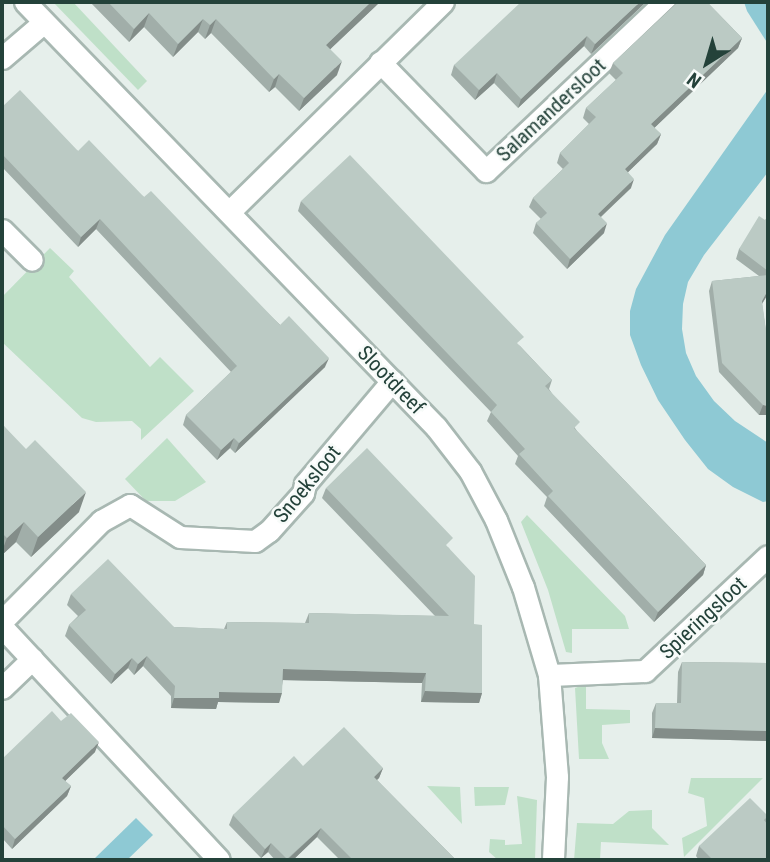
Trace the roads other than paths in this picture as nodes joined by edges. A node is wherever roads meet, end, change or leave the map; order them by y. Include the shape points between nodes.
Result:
1 (25, 2) edge
2 (443, 2) edge
3 (665, 2) edge
4 (44, 22) junction
5 (2, 58) edge
6 (380, 62) junction
7 (229, 212) junction
8 (2, 230) edge
9 (32, 260) dead end
10 (392, 381) junction
11 (768, 556) edge
12 (2, 621) edge
13 (2, 627) edge
14 (32, 659) junction
15 (549, 676) junction
16 (2, 688) edge
17 (219, 860) edge
18 (553, 860) edge

1 - 4 street, Slootdreef
2 - 6 street
3 - 6 street, Salamandersloot via 486,171
4 - 5 street
4 - 7 street, Slootdreef
6 - 7 street
7 - 10 street, Slootdreef
8 - 9 street
10 - 12 street, Snoeksloot via 303,493 255,541 180,537 130,505 101,521
10 - 15 street, Slootdreef via 470,471 523,587
11 - 15 street, Spieringsloot via 645,671
13 - 14 street
14 - 16 street
14 - 17 street
15 - 18 street, Slootdreef via 557,777

